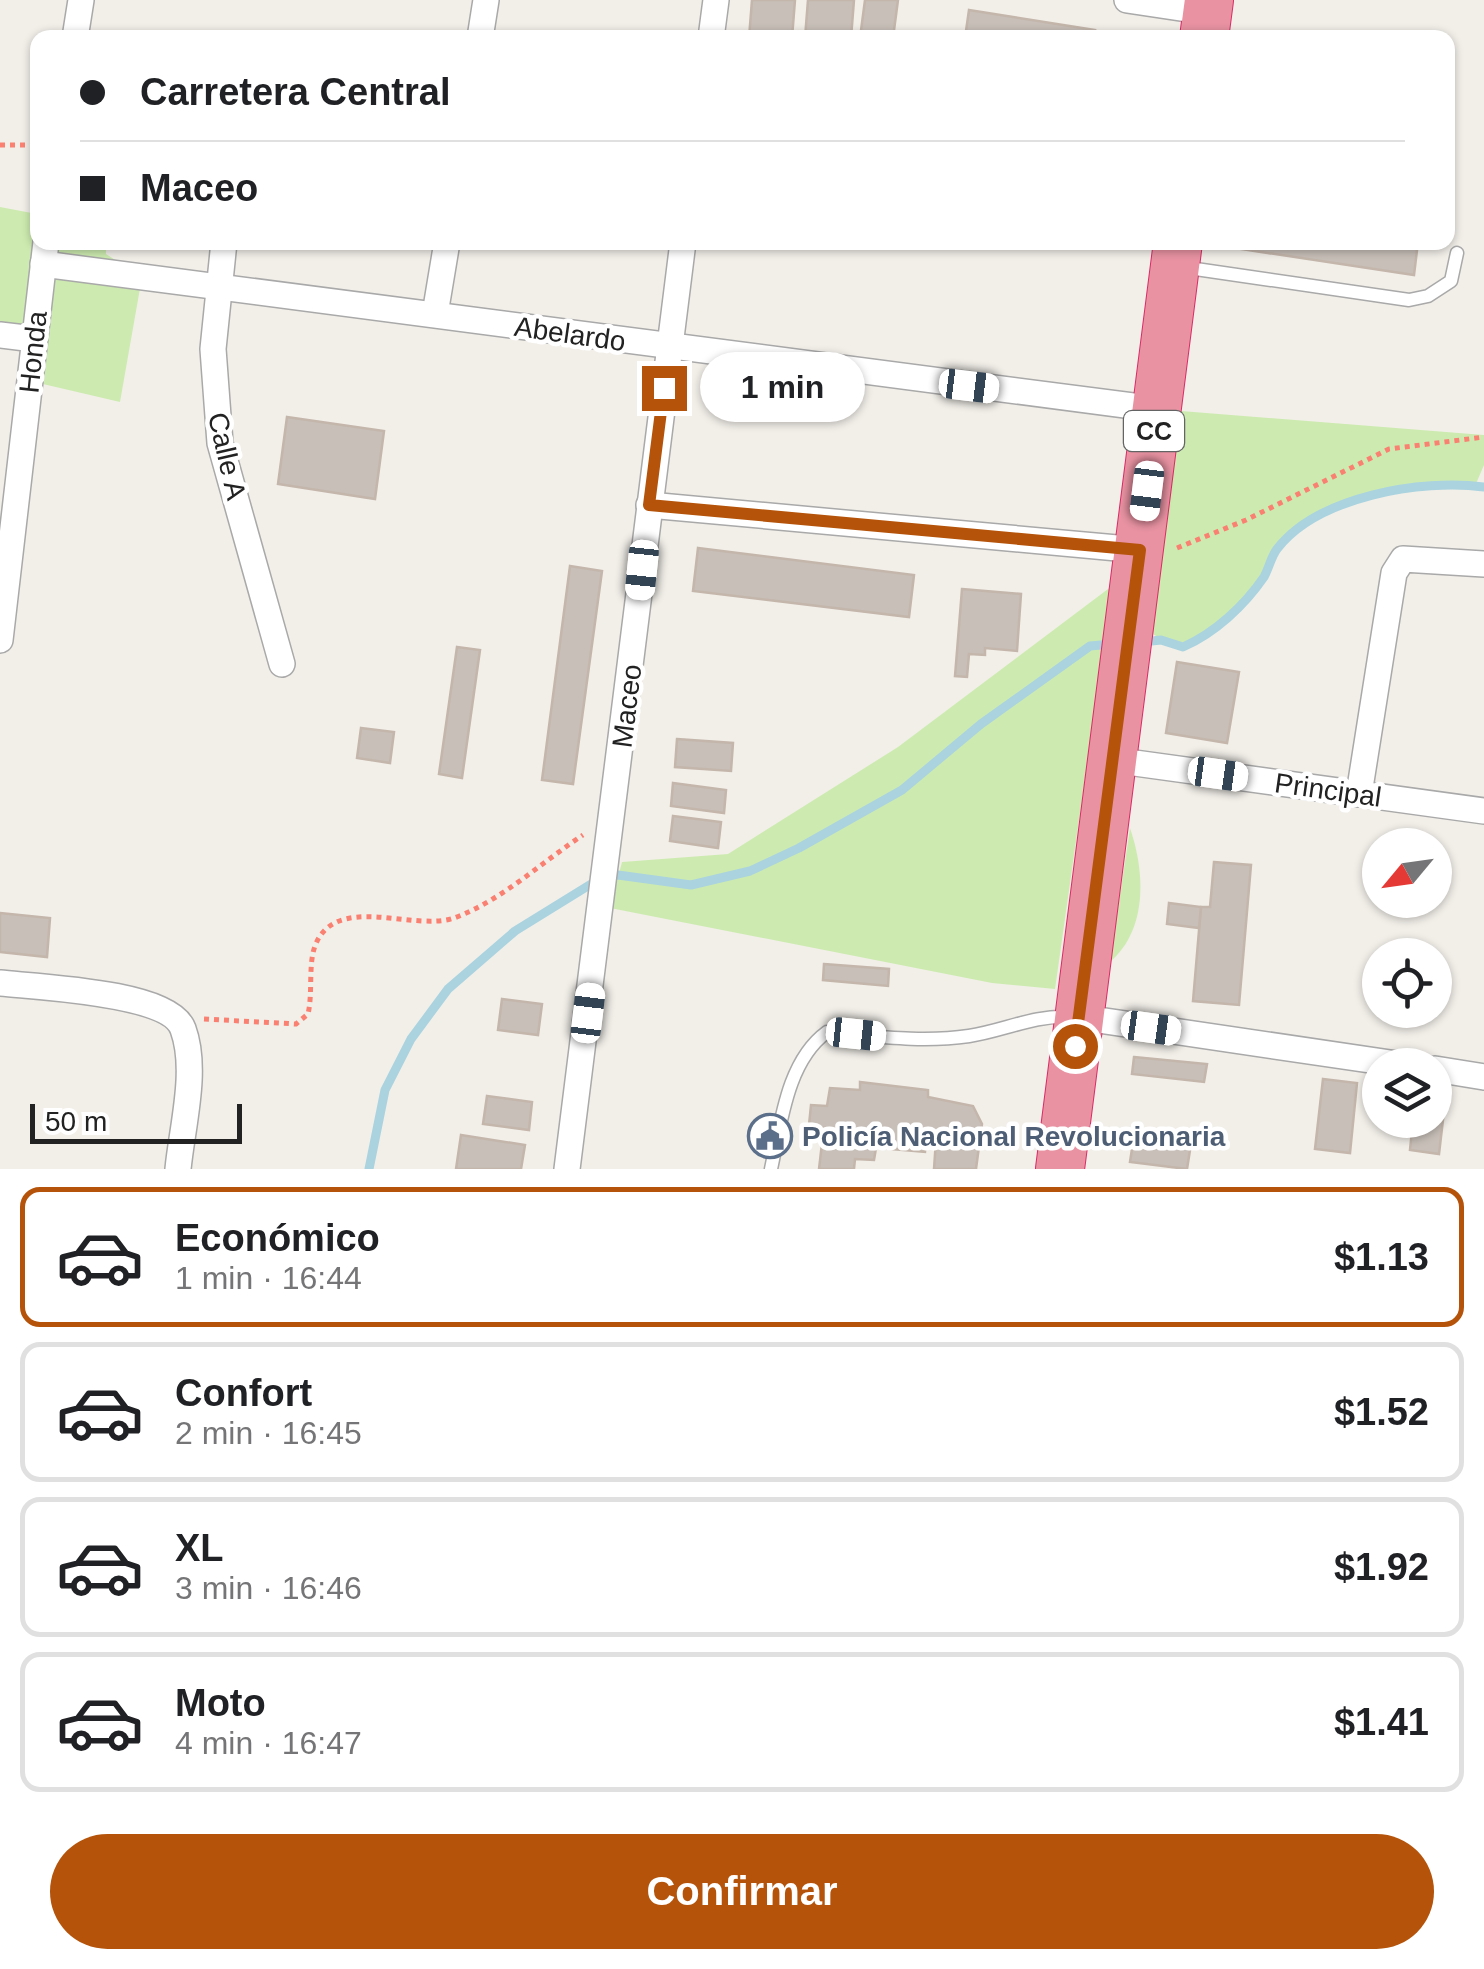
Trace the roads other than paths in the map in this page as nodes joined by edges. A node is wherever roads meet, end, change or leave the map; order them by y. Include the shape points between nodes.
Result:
1 (81, 0) edge
2 (486, 0) edge
3 (716, 0) edge
4 (1127, 0) edge
5 (1206, 16) edge
6 (76, 30) edge
7 (481, 30) edge
8 (712, 30) edge
9 (223, 250) edge
10 (446, 250) edge
11 (682, 250) edge
12 (44, 253) edge
13 (1457, 253) dead end
14 (1176, 254) edge
15 (219, 290) junction
16 (435, 314) junction
17 (0, 335) edge
18 (34, 339) junction
19 (668, 348) junction
20 (1156, 409) junction
21 (649, 505) junction
22 (1140, 550) junction
23 (1484, 564) edge
24 (5, 566) edge
25 (0, 640) edge
26 (282, 664) dead end
27 (1113, 760) junction
28 (1359, 794) junction
29 (1484, 811) edge
30 (0, 983) edge
31 (1078, 1017) junction
32 (1362, 1059) edge
33 (1452, 1072) edge
34 (1484, 1077) edge
35 (178, 1169) edge
36 (568, 1169) edge
37 (771, 1169) edge
38 (1060, 1169) edge

1 - 6 street
2 - 7 street
3 - 8 street
4 - 5 street
9 - 15 street, Calle A
10 - 16 street
11 - 19 street, Maceo
12 - 15 street, Abelardo
12 - 18 street, Honda
13 - 14 lane via 1451,281 1409,300
14 - 20 highway, CC
15 - 16 street, Abelardo
15 - 26 street, Calle A via 213,349 220,443
16 - 19 street, Abelardo
17 - 18 street
18 - 24 street, Honda
19 - 20 street, Abelardo
19 - 21 street, Maceo
20 - 22 highway, CC
21 - 22 street
21 - 36 street, Maceo
22 - 27 highway, CC
23 - 28 street via 1404,559 1394,573
24 - 25 street, Honda
27 - 28 street, Principal
27 - 31 highway, CC
28 - 29 street, Principal
30 - 35 street via 172,1013 183,1027 188,1059
31 - 32 street
31 - 37 lane via 915,1040 827,1032 810,1044 795,1075
31 - 38 highway, CC
33 - 34 street

